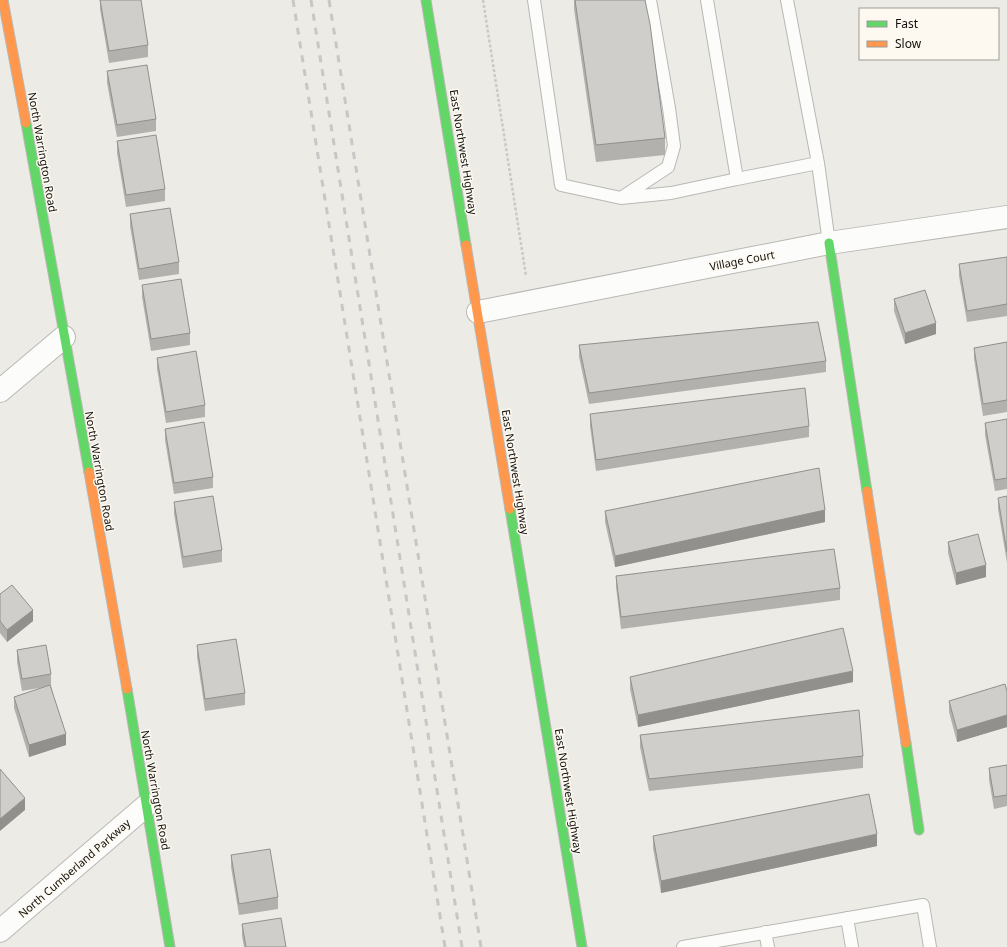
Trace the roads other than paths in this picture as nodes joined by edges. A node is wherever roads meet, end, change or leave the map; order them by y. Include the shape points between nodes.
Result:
1 (3, 0) edge
2 (426, 0) edge
3 (534, 0) edge
4 (650, 0) edge
5 (707, 0) edge
6 (787, 0) edge
7 (818, 163) junction
8 (737, 179) junction
9 (621, 198) junction
10 (1007, 217) edge
11 (830, 243) junction
12 (478, 312) junction
13 (64, 337) junction
14 (0, 391) edge
15 (147, 805) junction
16 (919, 830) dead end
17 (847, 918) junction
18 (0, 931) edge
19 (765, 932) junction
20 (170, 947) edge
21 (582, 947) edge
22 (689, 947) edge
23 (768, 947) edge
24 (852, 947) edge
25 (930, 947) edge

1 - 13 street, North Warrington Road
2 - 12 street, East Northwest Highway
3 - 9 lane via 561,185
4 - 9 lane via 674,146 668,167
5 - 8 lane
6 - 7 lane
7 - 8 lane
7 - 11 lane
8 - 9 lane via 671,193
10 - 11 street, Village Court
11 - 12 street, Village Court
11 - 16 street
12 - 21 street, East Northwest Highway
13 - 14 street
13 - 15 street, North Warrington Road
15 - 18 street, North Cumberland Parkway
15 - 20 street, North Warrington Road
17 - 19 lane
17 - 24 lane
17 - 25 lane via 923,905
19 - 22 lane
19 - 23 lane

